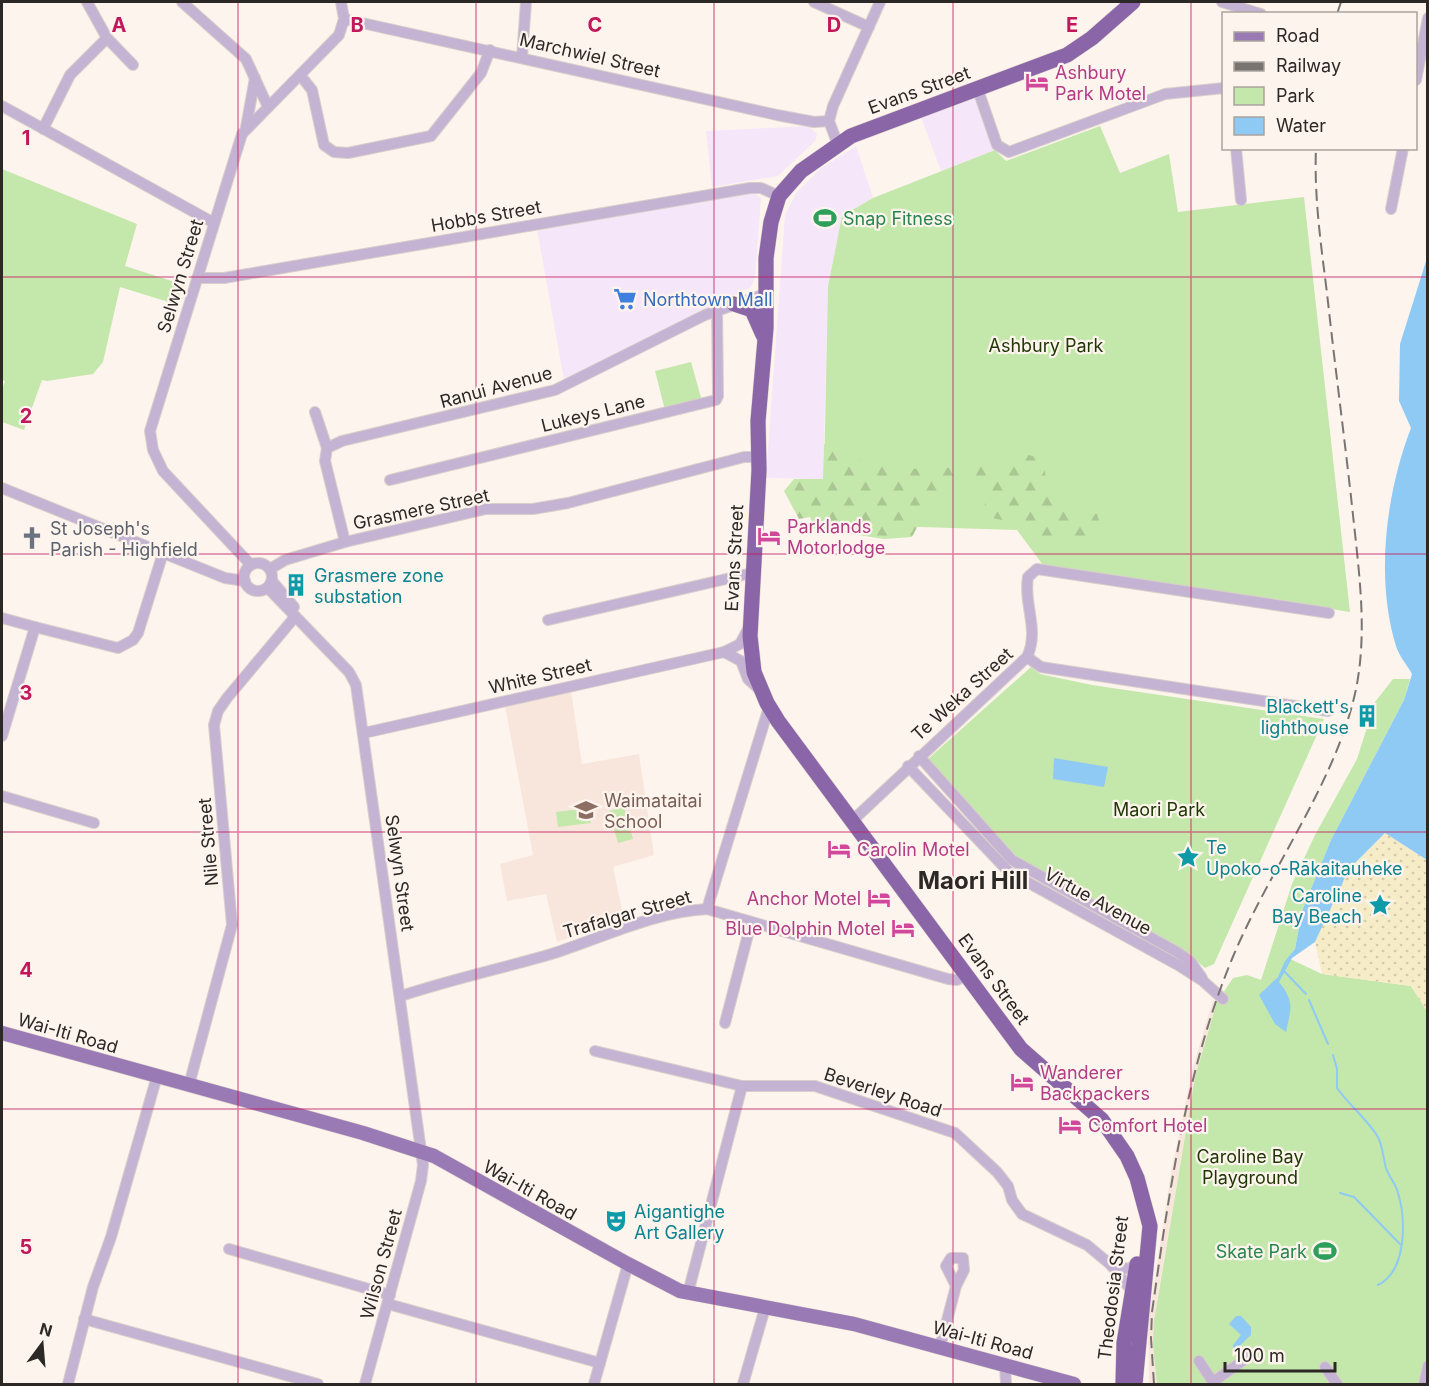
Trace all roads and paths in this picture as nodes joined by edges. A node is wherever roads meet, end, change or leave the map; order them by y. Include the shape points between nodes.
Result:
1 (87, 2) edge
2 (182, 2) edge
3 (341, 2) edge
4 (526, 2) edge
5 (814, 2) edge
6 (880, 2) edge
7 (1133, 2) edge
8 (1222, 2) edge
9 (1259, 10) edge
10 (1428, 18) edge
11 (344, 20) junction
12 (869, 27) junction
13 (107, 38) junction
14 (1422, 39) edge
15 (490, 50) junction
16 (522, 57) junction
17 (133, 65) dead end
18 (1417, 73) edge
19 (300, 75) junction
20 (255, 78) junction
21 (1222, 88) edge
22 (978, 90) junction
23 (2, 106) edge
24 (268, 107) junction
25 (828, 121) junction
26 (246, 128) junction
27 (43, 129) junction
28 (838, 145) junction
29 (1236, 150) edge
30 (1402, 150) edge
31 (779, 196) junction
32 (1241, 200) dead end
33 (1391, 208) dead end
34 (214, 223) junction
35 (197, 278) junction
36 (765, 294) junction
37 (734, 304) junction
38 (717, 310) junction
39 (764, 338) junction
40 (315, 412) dead end
41 (327, 448) junction
42 (758, 457) junction
43 (390, 480) dead end
44 (2, 488) edge
45 (345, 542) junction
46 (163, 553) junction
47 (251, 565) junction
48 (270, 569) junction
49 (752, 573) junction
50 (244, 580) junction
51 (270, 585) junction
52 (1329, 613) dead end
53 (2, 618) edge
54 (298, 619) junction
55 (548, 620) dead end
56 (751, 624) junction
57 (35, 627) junction
58 (724, 652) junction
59 (1028, 657) junction
60 (762, 693) junction
61 (769, 707) junction
62 (1328, 711) dead end
63 (364, 733) junction
64 (2, 736) edge
65 (919, 756) junction
66 (908, 766) junction
67 (2, 796) edge
68 (852, 820) junction
69 (94, 823) dead end
70 (707, 909) junction
71 (751, 923) junction
72 (966, 975) junction
73 (1203, 981) junction
74 (401, 996) junction
75 (1223, 999) dead end
76 (725, 1023) dead end
77 (2, 1033) edge
78 (595, 1051) dead end
79 (157, 1076) junction
80 (189, 1085) junction
81 (742, 1086) junction
82 (421, 1151) junction
83 (1143, 1201) junction
84 (229, 1249) dead end
85 (628, 1264) junction
86 (1137, 1264) junction
87 (1111, 1265) junction
88 (956, 1286) dead end
89 (1131, 1290) junction
90 (688, 1293) junction
91 (389, 1300) junction
92 (765, 1308) junction
93 (84, 1319) junction
94 (940, 1347) junction
95 (1248, 1358) dead end
96 (1199, 1362) dead end
97 (600, 1364) junction
98 (1005, 1365) junction
99 (1428, 1366) edge
100 (1325, 1367) dead end
101 (1214, 1383) edge
102 (68, 1384) edge
103 (318, 1384) edge
104 (365, 1384) edge
105 (594, 1384) edge
106 (743, 1384) edge
107 (1006, 1384) edge
108 (1074, 1384) edge
109 (1123, 1384) edge
110 (1135, 1384) edge
111 (1337, 1384) edge
112 (1424, 1384) edge

1 - 13 street
2 - 20 street via 239,51
3 - 11 street
4 - 16 street
5 - 12 street
6 - 12 street
7 - 22 highway, Evans Street via 1077,49
8 - 9 street
10 - 14 street
11 - 15 street, Marchwiel Street
11 - 19 street, Selwyn Street via 339,35
12 - 25 street
13 - 17 street
13 - 27 street via 70,75
14 - 18 street
15 - 16 street, Marchwiel Street
15 - 19 street via 481,73 431,136 348,153 334,152 324,145 312,90
16 - 25 street, Marchwiel Street via 777,115
19 - 24 street, Selwyn Street
20 - 24 street
20 - 26 street
21 - 22 street via 1164,94 1009,152 997,145
22 - 28 highway, Evans Street via 867,130
23 - 27 street
24 - 26 street, Selwyn Street
25 - 28 street
26 - 34 street, Selwyn Street
27 - 34 street
28 - 31 highway, Evans Street via 801,171
29 - 32 street
30 - 33 street
31 - 35 street, Hobbs Street via 750,188 224,278
31 - 36 highway, Evans Street via 769,230
34 - 35 street, Selwyn Street
35 - 47 street, Selwyn Street via 150,431 153,450 163,471
36 - 37 street, Ranui Avenue
36 - 39 highway, Evans Street
37 - 38 street, Ranui Avenue
37 - 39 highway via 752,310
38 - 41 street, Ranui Avenue via 555,390 342,441
38 - 43 street, Lukeys Lane via 716,400
39 - 42 highway, Evans Street
40 - 41 street
41 - 45 street via 326,461
42 - 45 street, Grasmere Street via 735,459 568,503 533,509 486,509
42 - 49 highway, Evans Street
44 - 46 street
45 - 48 street, Grasmere Street via 285,560
46 - 50 street via 225,578
46 - 57 street via 138,633 127,644 118,648
47 - 48 street via 263,564
47 - 50 street
48 - 51 street
49 - 55 street
49 - 56 highway, Evans Street
50 - 51 street via 254,591
51 - 54 street, Selwyn Street
52 - 59 street, Te Weka Street via 1037,569 1028,577 1026,588 1033,631
53 - 57 street
54 - 63 street, Selwyn Street via 354,678
54 - 80 street, Nile Street via 227,698 214,725 232,926
56 - 58 street, White Street via 740,644
56 - 60 highway, Evans Street via 752,660
57 - 64 street
58 - 60 street via 741,661 748,679
58 - 63 street, White Street
59 - 62 street via 1041,668
59 - 65 street, Te Weka Street
60 - 61 highway, Evans Street
61 - 68 highway, Evans Street
61 - 70 street
63 - 74 street, Selwyn Street
65 - 66 street, Te Weka Street
65 - 73 street, Virtue Avenue via 1012,861 1177,952 1190,961
66 - 68 street, Te Weka Street
66 - 73 street, Virtue Avenue via 1010,872
67 - 69 street
68 - 72 highway, Evans Street
70 - 71 street, Trafalgar Street
70 - 74 street, Trafalgar Street via 636,925
71 - 72 street, Trafalgar Street via 948,979
71 - 76 street
72 - 83 highway, Evans Street via 1029,1057 1110,1129 1132,1167
73 - 75 street, Virtue Avenue
74 - 82 street, Selwyn Street
77 - 79 main road, Wai-Iti Road
78 - 81 street, Beverley Road
79 - 80 main road, Wai-Iti Road
79 - 93 street
80 - 82 main road, Wai-Iti Road
81 - 87 street, Beverley Road via 814,1086 954,1133 997,1172 1022,1214 1087,1245
81 - 90 street
82 - 85 main road, Wai-Iti Road
82 - 91 street, Wilson Street via 423,1174
83 - 86 highway, Theodosia Street
83 - 110 highway, Theodosia Street via 1150,1235
84 - 91 street
85 - 90 main road, Wai-Iti Road
85 - 97 street
86 - 87 street via 1129,1269
86 - 89 highway, Theodosia Street
87 - 89 street, Beverley Road
88 - 94 street
89 - 109 highway, Theodosia Street
90 - 92 main road, Wai-Iti Road
91 - 97 street
91 - 104 street, Wilson Street
92 - 94 main road, Wai-Iti Road via 854,1324
92 - 106 street
93 - 102 street
93 - 103 street
94 - 98 main road, Wai-Iti Road
95 - 101 street
96 - 101 street
97 - 105 street
98 - 107 street
98 - 108 main road, Wai-Iti Road
99 - 112 street
100 - 111 street

